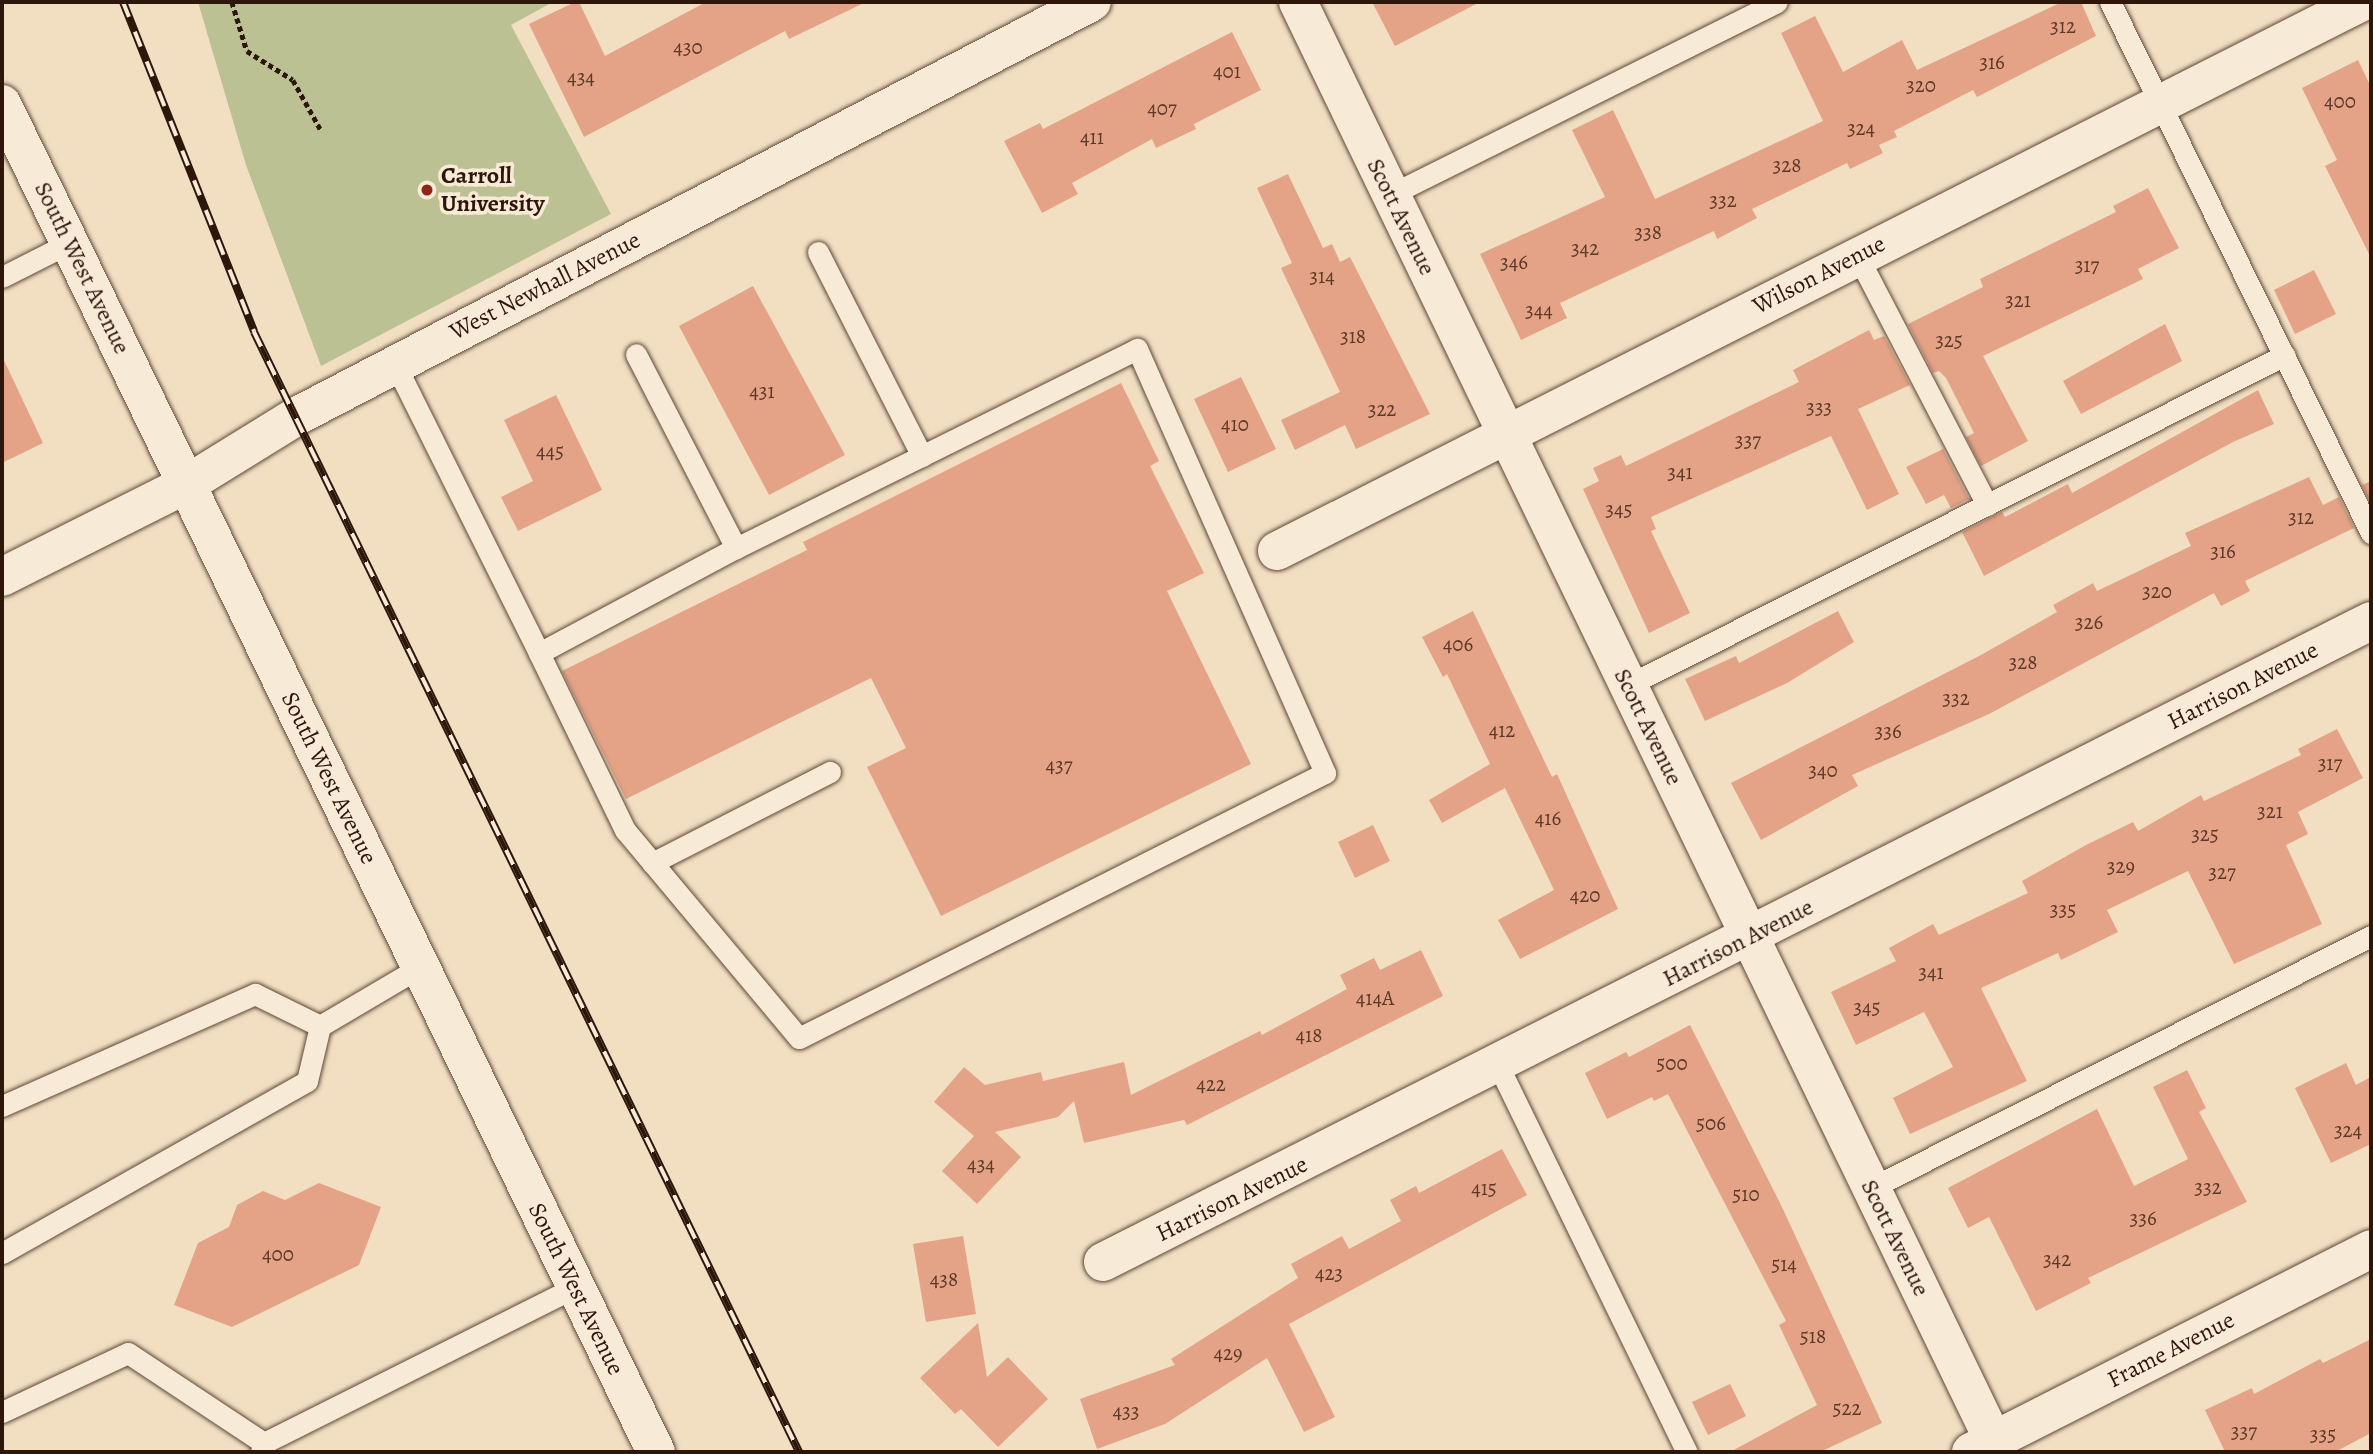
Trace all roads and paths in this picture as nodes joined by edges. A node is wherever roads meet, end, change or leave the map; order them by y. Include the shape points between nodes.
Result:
1 (232, 2) edge
2 (1092, 2) edge
3 (1298, 2) edge
4 (1777, 2) edge
5 (2110, 2) edge
6 (2362, 2) edge
7 (2162, 100) junction
8 (2, 104) edge
9 (321, 130) dead end
10 (1390, 195) junction
11 (69, 243) junction
12 (818, 252) dead end
13 (1857, 255) junction
14 (2, 277) edge
15 (636, 354) dead end
16 (2285, 355) junction
17 (395, 364) junction
18 (1506, 433) junction
19 (922, 456) junction
20 (187, 484) junction
21 (1987, 505) junction
22 (2371, 533) edge
23 (736, 548) junction
24 (1277, 551) dead end
25 (2, 577) edge
26 (2371, 621) edge
27 (539, 653) junction
28 (1628, 685) junction
29 (830, 772) dead end
30 (652, 863) junction
31 (2371, 936) edge
32 (1749, 937) junction
33 (420, 967) junction
34 (320, 1026) junction
35 (1498, 1065) junction
36 (2, 1107) edge
37 (1871, 1188) junction
38 (2371, 1249) edge
39 (2, 1253) edge
40 (1103, 1262) dead end
41 (575, 1287) junction
42 (2, 1412) edge
43 (262, 1448) edge
44 (1987, 1448) edge
45 (656, 1452) edge
46 (1687, 1452) edge

1 - 9 path via 247,51 293,80
2 - 17 street, West Newhall Avenue
3 - 10 street, Scott Avenue
4 - 10 lane
5 - 7 lane
6 - 7 street, Wilson Avenue
7 - 13 street, Wilson Avenue
7 - 16 lane
8 - 11 street, South West Avenue
10 - 18 street, Scott Avenue
11 - 14 lane
11 - 20 street, South West Avenue
12 - 19 lane
13 - 18 street, Wilson Avenue
13 - 21 lane
15 - 23 lane
16 - 21 lane
16 - 22 lane
17 - 20 street, West Newhall Avenue via 297,416
17 - 27 lane
18 - 24 street, Wilson Avenue
18 - 28 street, Scott Avenue
19 - 23 lane
19 - 30 lane via 1137,349 1325,773 799,1038
20 - 25 street, West Newhall Avenue
20 - 33 street, South West Avenue
21 - 28 lane
23 - 27 lane
26 - 32 street, Harrison Avenue
27 - 30 lane via 625,830
28 - 32 street, Scott Avenue
29 - 30 lane
31 - 37 lane
32 - 35 street, Harrison Avenue
32 - 37 street, Scott Avenue
33 - 34 lane
33 - 41 street, South West Avenue
34 - 36 lane via 255,994
34 - 39 lane via 307,1081
35 - 40 street, Harrison Avenue
35 - 46 lane
37 - 44 street, Scott Avenue
38 - 44 street, Frame Avenue
41 - 43 lane
41 - 45 street, South West Avenue
42 - 43 lane via 128,1353

